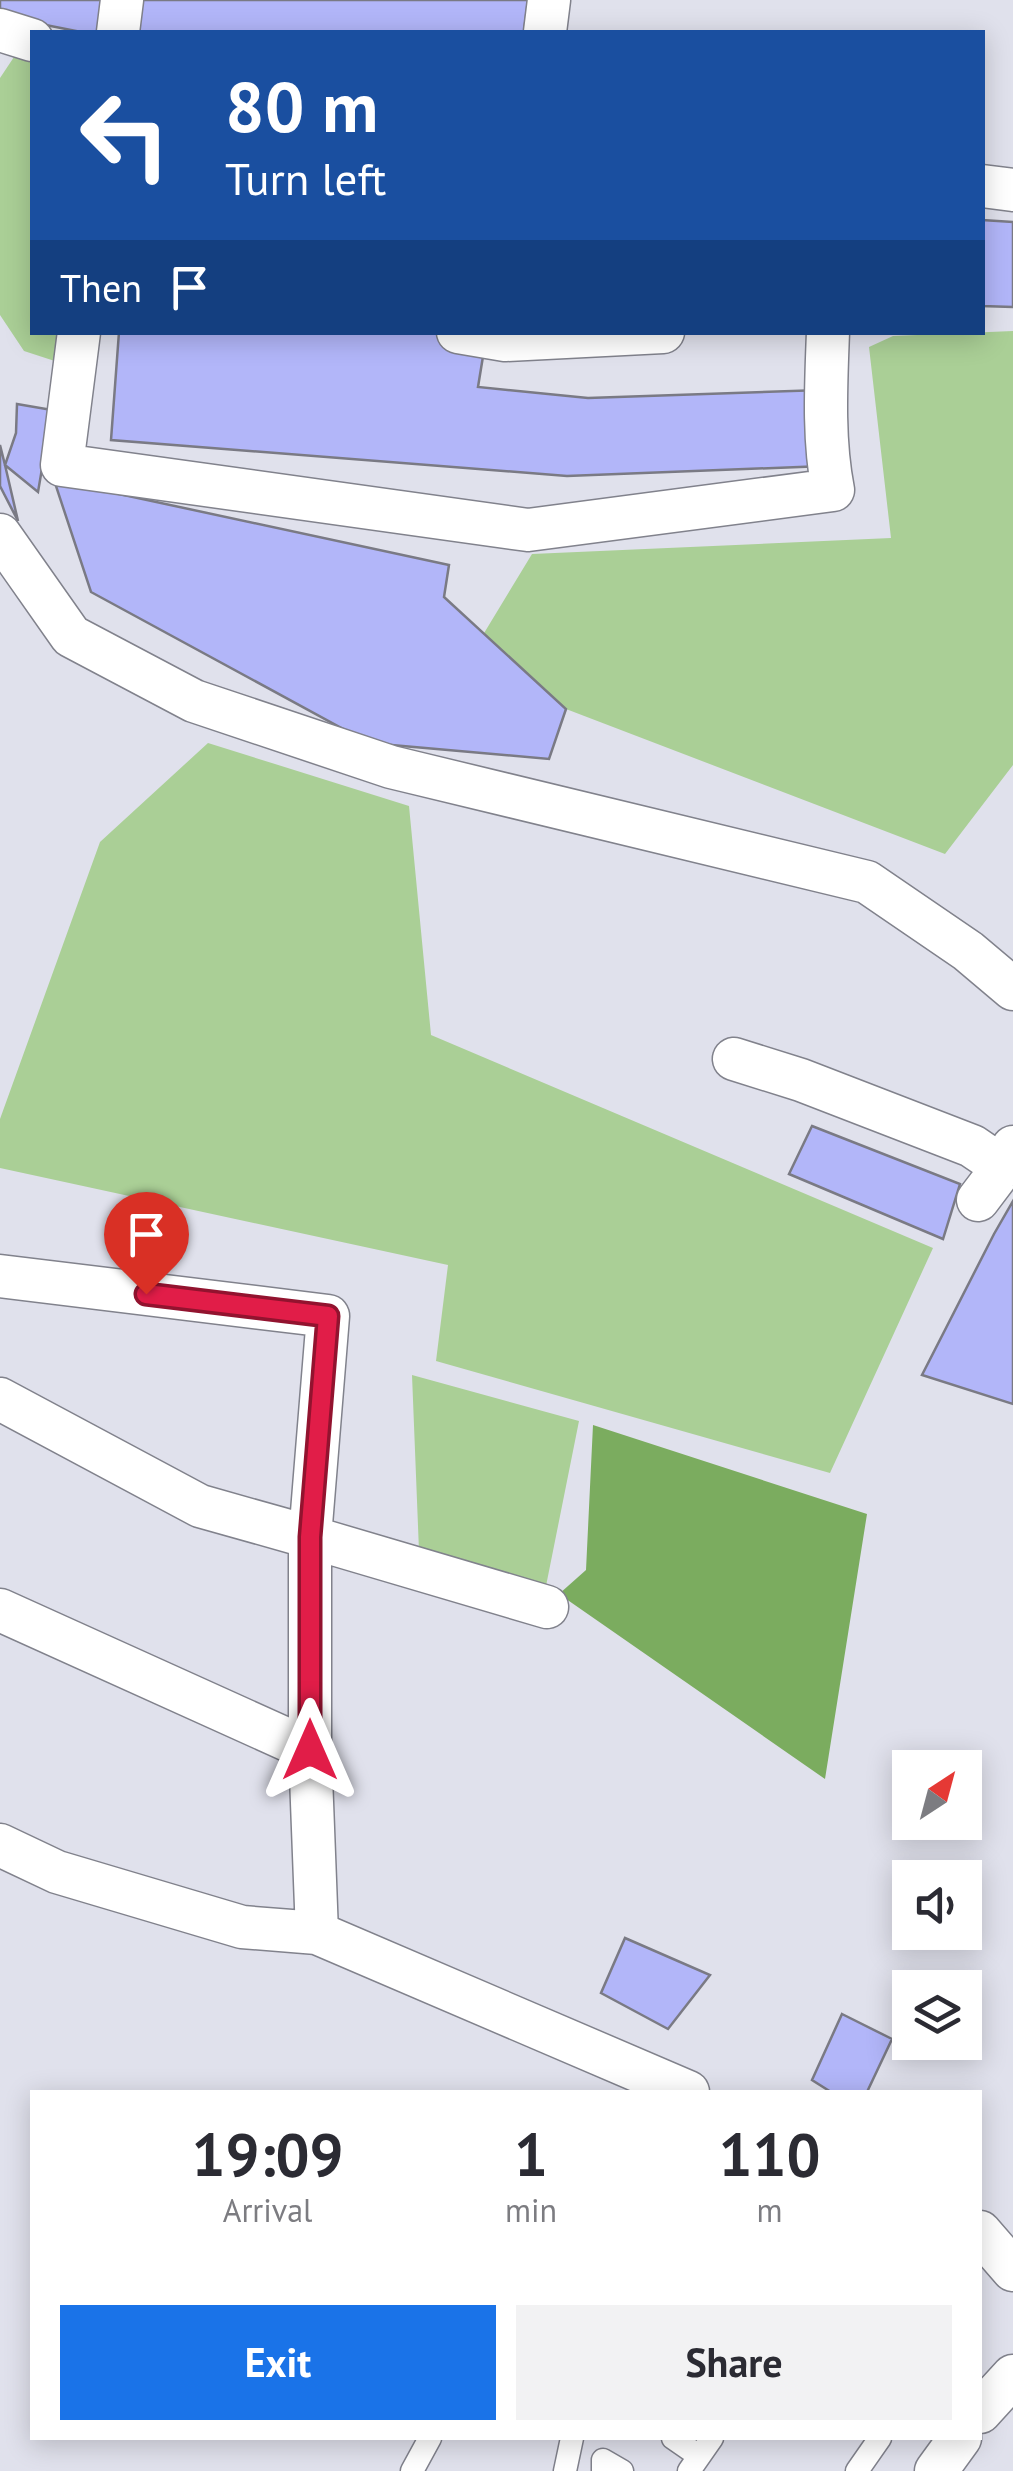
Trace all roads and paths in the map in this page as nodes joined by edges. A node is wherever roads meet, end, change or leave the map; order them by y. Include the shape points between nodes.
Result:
1 (122, 0) edge
2 (550, 0) edge
3 (0, 30) edge
4 (118, 30) edge
5 (545, 30) edge
6 (30, 39) edge
7 (985, 186) edge
8 (1013, 190) edge
9 (80, 335) edge
10 (476, 335) edge
11 (604, 335) edge
12 (828, 335) edge
13 (0, 535) edge
14 (1013, 989) edge
15 (734, 1059) dead end
16 (998, 1172) edge
17 (0, 1276) edge
18 (0, 1399) edge
19 (310, 1537) junction
20 (547, 1607) dead end
21 (0, 1610) edge
22 (310, 1750) junction
23 (0, 1845) edge
24 (317, 1933) junction
25 (683, 2090) edge
26 (982, 2234) edge
27 (1013, 2270) edge
28 (1013, 2376) edge
29 (982, 2410) edge
30 (429, 2440) edge
31 (572, 2440) edge
32 (676, 2440) edge
33 (879, 2440) edge
34 (959, 2440) edge
35 (700, 2455) edge
36 (412, 2471) edge
37 (564, 2471) edge
38 (603, 2471) edge
39 (622, 2471) edge
40 (857, 2471) edge
41 (936, 2471) edge

1 - 4 street
2 - 5 street
3 - 6 street
7 - 8 street
9 - 12 street via 62,466 528,530 834,490
10 - 11 street
13 - 14 street via 71,636 194,701 391,767 867,882
15 - 16 street via 972,1146
17 - 19 street via 328,1316
18 - 19 street via 200,1506
19 - 20 street
19 - 22 street
21 - 22 street
22 - 24 street
23 - 24 street via 57,1872 242,1927
24 - 25 street
26 - 27 street
28 - 29 street
30 - 36 lane
31 - 37 lane
32 - 35 lane
33 - 40 lane
34 - 41 street
38 - 39 lane via 603,2460

